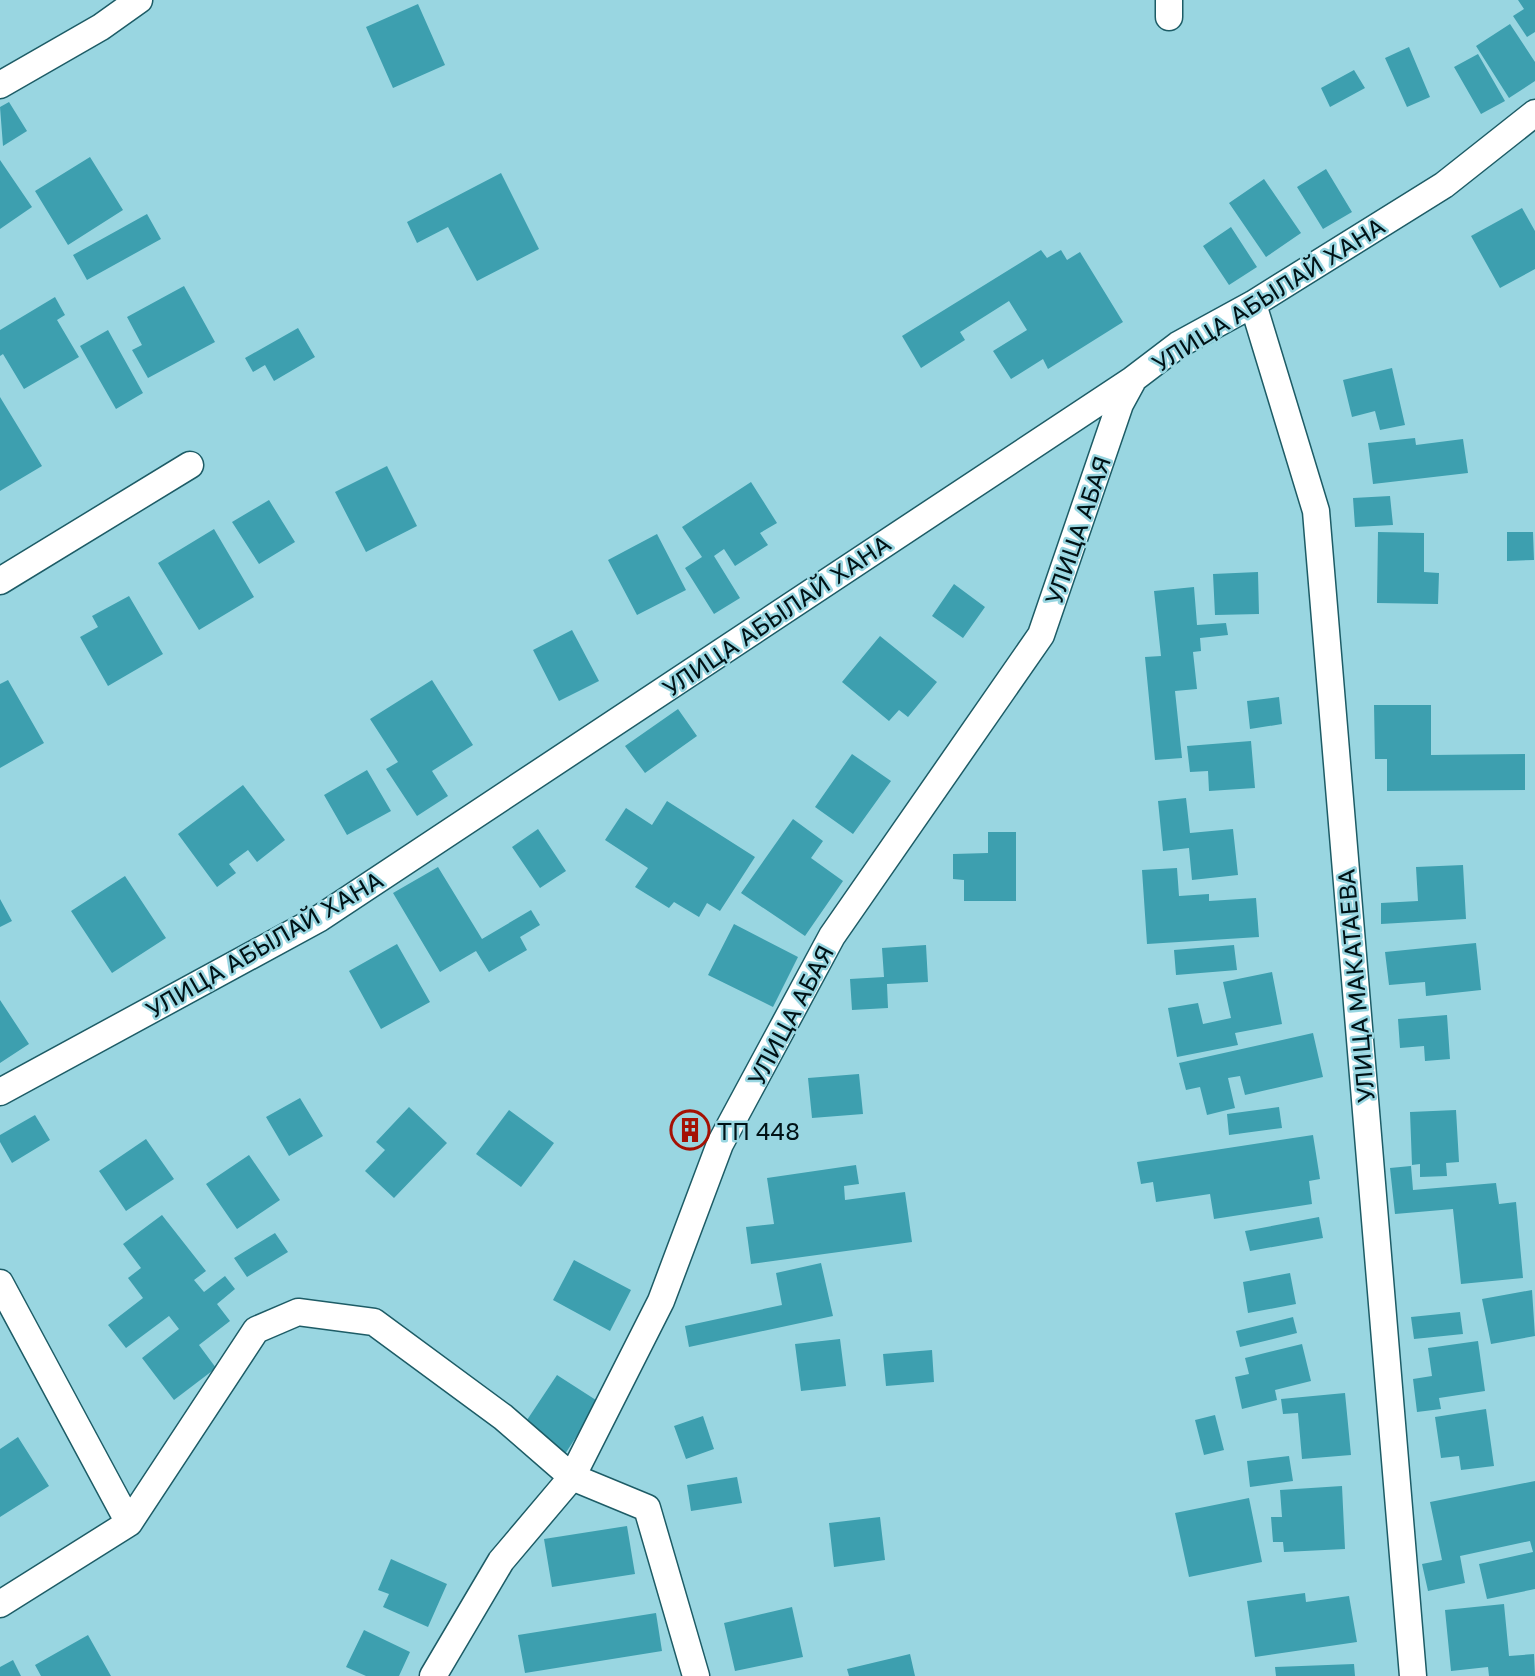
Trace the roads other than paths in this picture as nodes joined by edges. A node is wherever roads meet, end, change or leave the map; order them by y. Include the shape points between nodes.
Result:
1 (139, 0) edge
2 (0, 85) edge
3 (1535, 113) edge
4 (1253, 304) junction
5 (1132, 380) junction
6 (190, 465) dead end
7 (0, 581) edge
8 (0, 1092) edge
9 (0, 1283) edge
10 (572, 1477) junction
11 (129, 1523) junction
12 (0, 1604) edge
13 (433, 1676) edge
14 (696, 1676) edge
15 (1413, 1676) edge

1 - 2 street
3 - 4 street, УЛИЦА АБЫЛАЙ ХАНА via 1444,185
4 - 5 street, УЛИЦА АБЫЛАЙ ХАНА via 1178,345
4 - 15 street, УЛИЦА МАКАТАЕВА via 1316,511
5 - 8 street, УЛИЦА АБЫЛАЙ ХАНА via 320,918
5 - 10 street, УЛИЦА АБАЯ via 1041,635 832,936 720,1144 661,1301
6 - 7 street
9 - 11 street
10 - 11 street via 503,1417 374,1322 299,1312 256,1330
10 - 13 street, УЛИЦА АБАЯ via 501,1561
10 - 14 street via 647,1508
11 - 12 street

